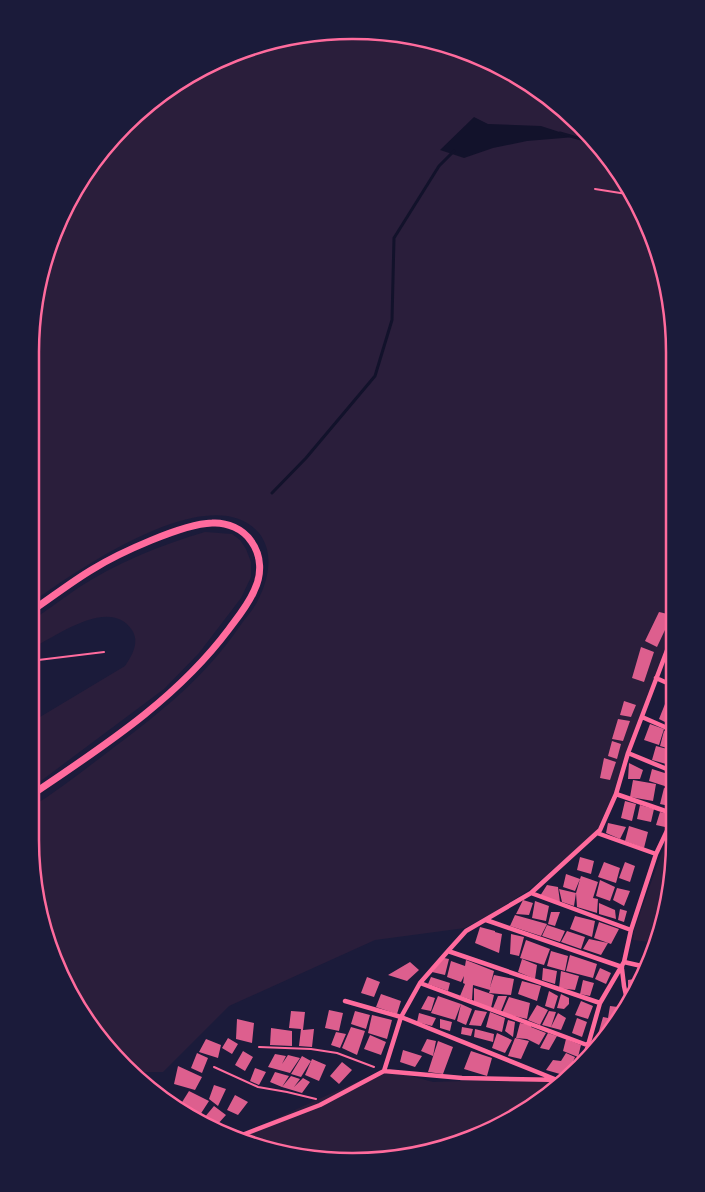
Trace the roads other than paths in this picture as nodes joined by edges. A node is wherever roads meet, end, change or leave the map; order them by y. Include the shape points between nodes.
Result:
1 (39, 606) edge
2 (104, 652) dead end
3 (666, 655) edge
4 (39, 660) edge
5 (656, 678) junction
6 (666, 682) edge
7 (642, 717) junction
8 (666, 728) edge
9 (628, 753) junction
10 (666, 769) edge
11 (39, 790) edge
12 (616, 794) junction
13 (666, 812) edge
14 (666, 832) edge
15 (598, 833) junction
16 (656, 854) junction
17 (531, 893) junction
18 (486, 920) junction
19 (631, 930) junction
20 (448, 951) junction
21 (624, 962) junction
22 (640, 966) edge
23 (622, 967) junction
24 (420, 984) junction
25 (626, 993) edge
26 (345, 1001) dead end
27 (600, 1003) junction
28 (402, 1017) junction
29 (588, 1045) joint
30 (384, 1071) junction
31 (555, 1078) edge
32 (553, 1080) edge
33 (245, 1134) edge

1 - 11 main road via 107,562 198,525 229,525 242,531 251,541 260,563 259,578 246,605 212,651 188,676 156,706
2 - 4 lane
3 - 5 street
5 - 6 street
5 - 7 street
7 - 8 street
7 - 9 street
9 - 10 street
9 - 12 street
12 - 13 street
12 - 15 street
14 - 16 street
15 - 16 street
15 - 17 street
16 - 19 street
17 - 18 street
17 - 19 street
18 - 20 street via 466,930
18 - 23 street
19 - 21 street
20 - 24 street
20 - 27 street
21 - 22 street
21 - 23 street
23 - 25 street
23 - 27 street
24 - 28 street
24 - 29 street
26 - 28 street
27 - 29 street
28 - 30 street
28 - 31 street
30 - 32 street via 462,1078
30 - 33 street via 327,1102

